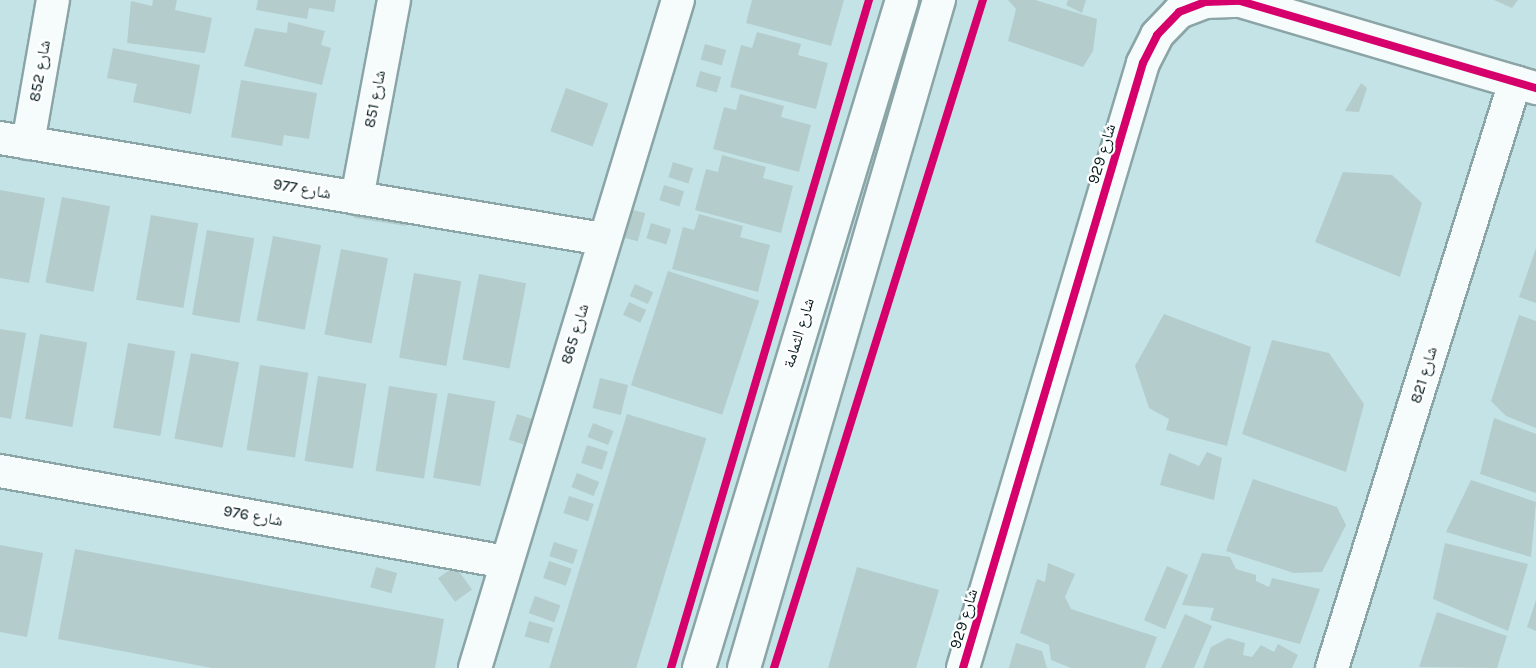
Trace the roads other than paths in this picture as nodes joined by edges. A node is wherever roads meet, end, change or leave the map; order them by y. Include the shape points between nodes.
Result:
1 (53, 0) edge
2 (394, 0) edge
3 (678, 0) edge
4 (902, 0) edge
5 (939, 0) edge
6 (1526, 85) edge
7 (14, 140) edge
8 (357, 198) junction
9 (603, 239) junction
10 (0, 471) edge
11 (506, 562) junction
12 (475, 668) edge
13 (699, 668) edge
14 (744, 668) edge
15 (963, 668) edge
16 (1332, 668) edge

1 - 7 street, شارع 852
2 - 8 street, شارع 851
3 - 9 street, شارع 865
4 - 13 street, شارع الثمامة
5 - 14 street
6 - 15 street, شارع 929 via 1240,1 1205,2 1179,12 1157,35 1143,63
6 - 16 street, شارع 821
7 - 8 street, شارع 977
8 - 9 street, شارع 977
9 - 11 street, شارع 865
10 - 11 street, شارع 976
11 - 12 street, شارع 865

